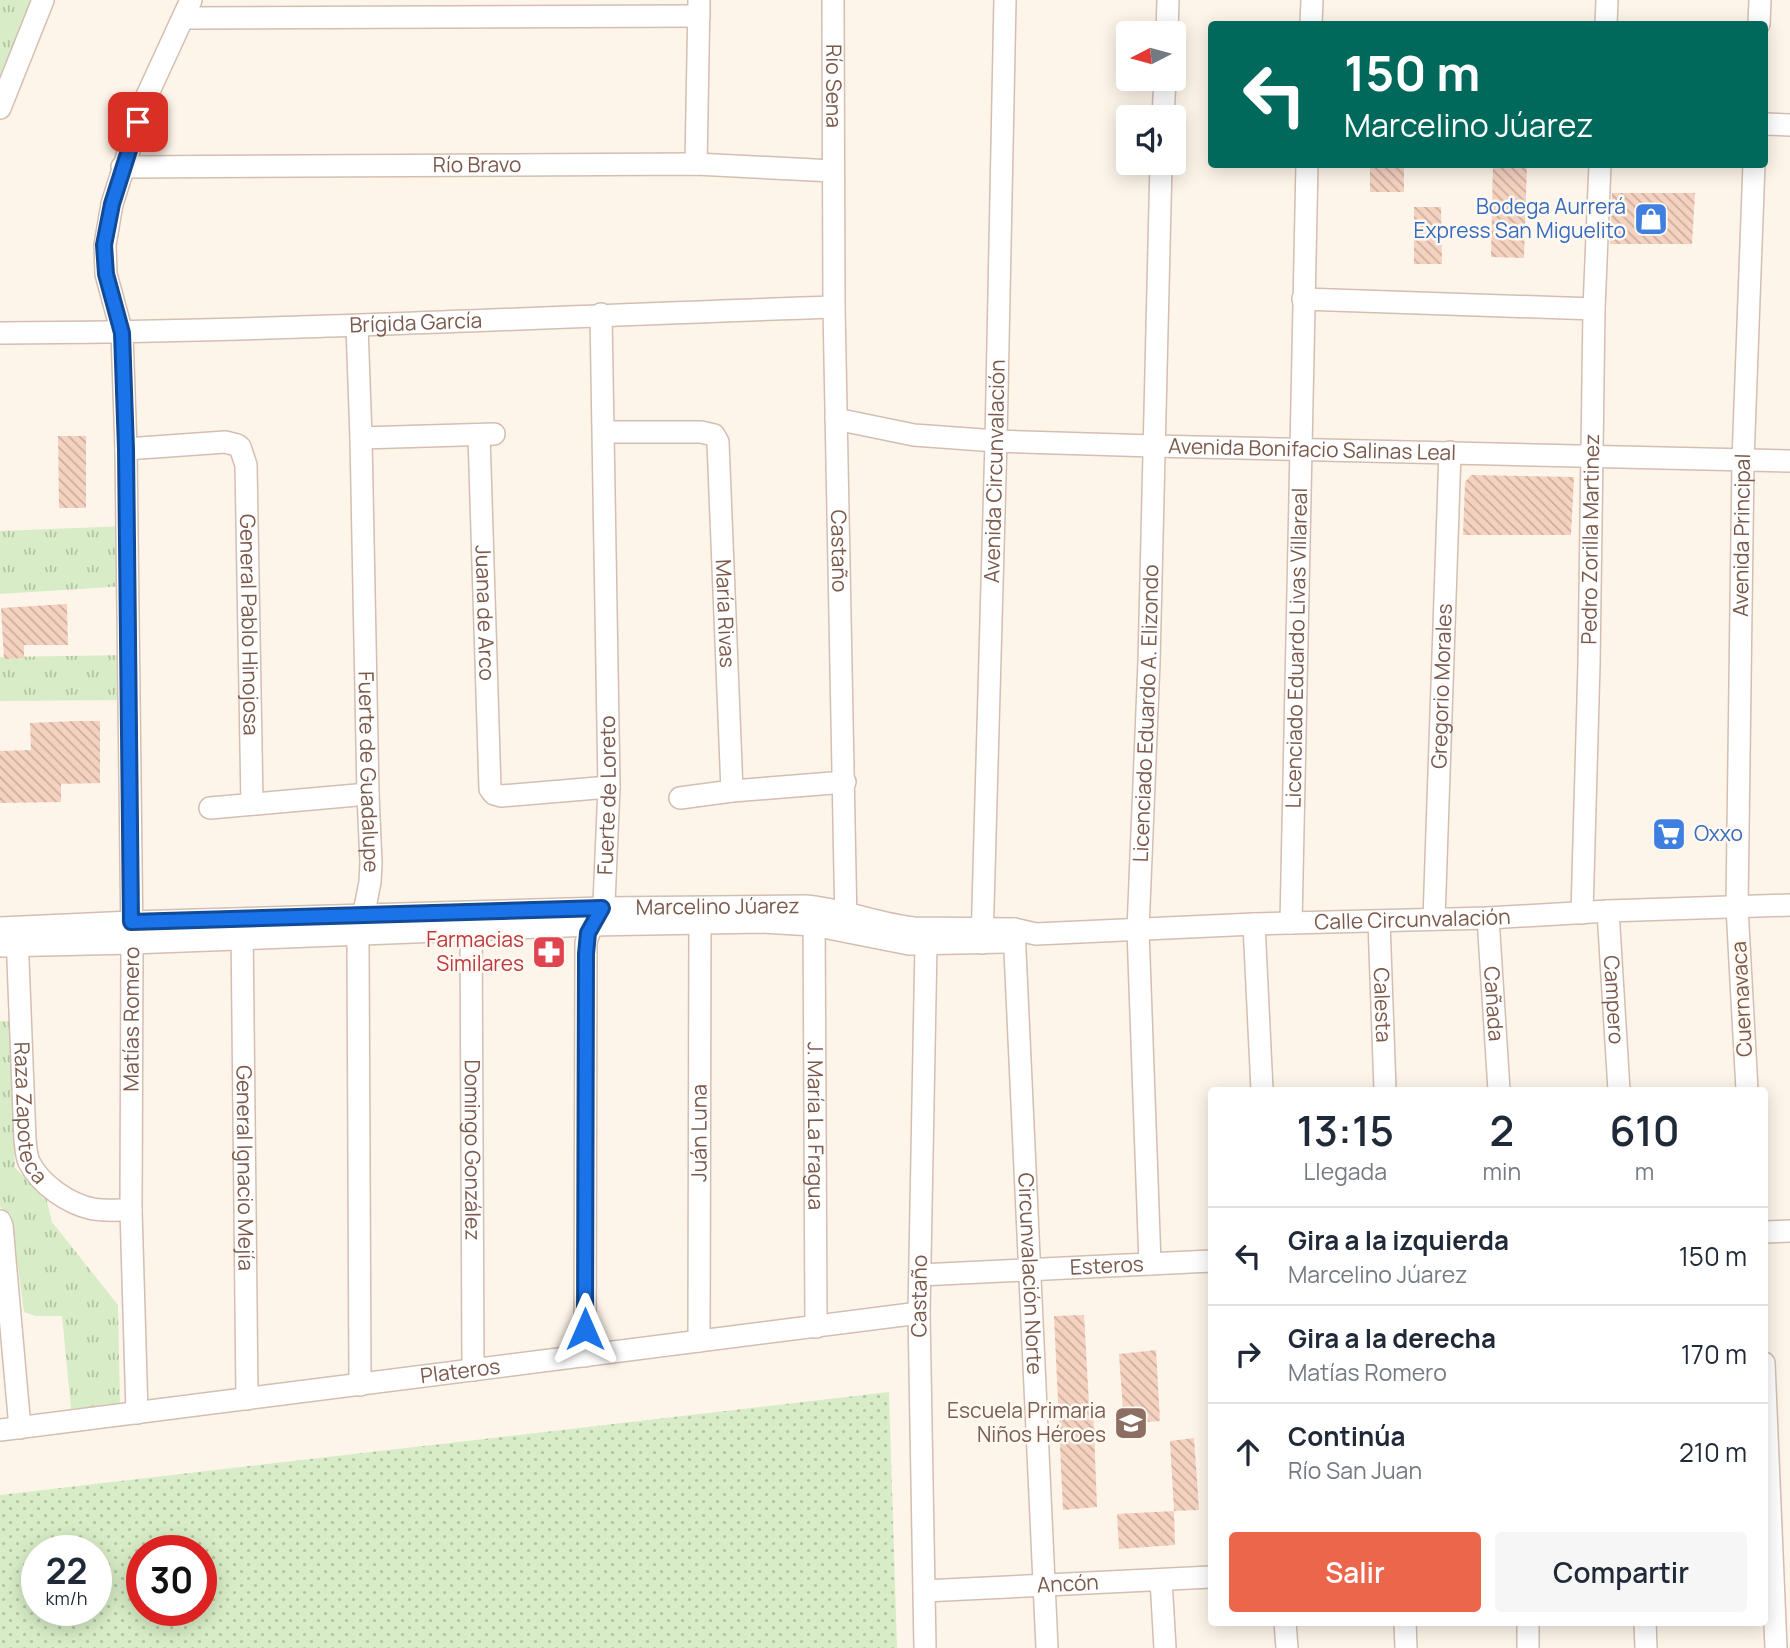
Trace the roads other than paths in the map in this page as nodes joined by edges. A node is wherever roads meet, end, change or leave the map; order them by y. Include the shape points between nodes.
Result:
1 (43, 0) edge
2 (833, 0) edge
3 (1005, 0) edge
4 (1168, 0) edge
5 (1312, 0) edge
6 (1607, 0) edge
7 (1760, 0) edge
8 (699, 8) edge
9 (188, 9) edge
10 (1167, 21) edge
11 (1311, 21) edge
12 (1606, 21) edge
13 (1759, 21) edge
14 (0, 108) edge
15 (1768, 124) edge
16 (1790, 125) edge
17 (696, 164) junction
18 (122, 167) junction
19 (1307, 168) edge
20 (1600, 168) edge
21 (1754, 168) edge
22 (833, 171) junction
23 (1161, 175) edge
24 (1303, 299) junction
25 (834, 307) junction
26 (1594, 309) junction
27 (601, 314) junction
28 (357, 326) junction
29 (0, 333) edge
30 (122, 333) junction
31 (836, 419) junction
32 (604, 432) junction
33 (361, 438) junction
34 (996, 440) junction
35 (1153, 446) junction
36 (126, 449) junction
37 (1301, 450) junction
38 (1450, 452) junction
39 (1593, 456) junction
40 (1743, 460) junction
41 (1790, 461) edge
42 (845, 782) junction
43 (609, 787) junction
44 (732, 791) junction
45 (368, 794) junction
46 (680, 797) dead end
47 (251, 804) junction
48 (210, 808) dead end
49 (1790, 905) edge
50 (1737, 907) junction
51 (1608, 911) junction
52 (1582, 913) junction
53 (700, 915) junction
54 (814, 916) junction
55 (596, 917) junction
56 (1488, 918) junction
57 (1434, 919) junction
58 (471, 921) junction
59 (846, 921) junction
60 (1379, 921) junction
61 (131, 922) junction
62 (1291, 923) junction
63 (361, 924) junction
64 (1254, 924) junction
65 (242, 929) junction
66 (1138, 930) junction
67 (1015, 935) junction
68 (982, 936) junction
69 (8, 937) edge
70 (132, 943) junction
71 (926, 944) junction
72 (1262, 1087) edge
73 (1385, 1087) edge
74 (1499, 1087) edge
75 (1619, 1087) edge
76 (1747, 1087) edge
77 (131, 1210) junction
78 (0, 1221) edge
79 (1790, 1231) edge
80 (1768, 1232) edge
81 (1208, 1261) edge
82 (1150, 1264) junction
83 (1030, 1270) junction
84 (920, 1275) junction
85 (919, 1313) junction
86 (816, 1327) junction
87 (699, 1341) junction
88 (585, 1356) junction
89 (473, 1370) junction
90 (359, 1385) junction
91 (247, 1399) junction
92 (137, 1413) junction
93 (10, 1429) edge
94 (1768, 1430) edge
95 (1775, 1547) edge
96 (1208, 1577) edge
97 (1161, 1580) junction
98 (1044, 1586) junction
99 (924, 1591) junction
100 (1285, 1626) edge
101 (1405, 1626) edge
102 (1528, 1626) edge
103 (1645, 1626) edge
104 (925, 1648) edge
105 (1047, 1648) edge
106 (1165, 1648) edge
107 (1287, 1648) edge
108 (1406, 1648) edge
109 (1528, 1648) edge
110 (1646, 1648) edge
111 (1776, 1648) edge

1 - 14 street
2 - 22 street, Río Sena
3 - 34 street, Avenida Circunvalación
4 - 10 street
5 - 11 street
6 - 12 street
7 - 13 street
8 - 9 street
8 - 17 street
9 - 18 street, Matías Romero via 145,100
15 - 16 street
17 - 18 street, Río Bravo
17 - 22 street, Río Bravo
18 - 30 street, Matías Romero via 104,245 106,274
19 - 24 street, Licenciado Eduardo Livas Villareal
20 - 26 street, Pedro Zorilla Martinez
21 - 40 street, Avenida Principal
22 - 25 street, Castaño
23 - 35 street, Licenciado Eduardo A. Elizondo
24 - 26 street
24 - 37 street, Licenciado Eduardo Livas Villareal
25 - 27 street, Brígida García
25 - 31 street, Castaño
26 - 39 street, Pedro Zorilla Martinez
27 - 28 street, Brígida García
27 - 32 street, Fuerte de Loreto
28 - 30 street, Brígida García
28 - 33 street, Fuerte de Guadalupe
29 - 30 street, Brígida García
30 - 36 street, Matías Romero
31 - 34 street, Avenida Bonifacio Salinas Leal via 914,435
31 - 42 street, Castaño
32 - 43 street, Fuerte de Loreto
32 - 44 street, María Rivas via 701,432 714,435 719,442
33 - 43 street, Juana de Arco via 486,434 491,789 501,796
33 - 45 street, Fuerte de Guadalupe
34 - 35 street, Avenida Bonifacio Salinas Leal
34 - 68 street, Avenida Circunvalación
35 - 37 street, Avenida Bonifacio Salinas Leal
35 - 66 street, Licenciado Eduardo A. Elizondo
36 - 47 street, General Pablo Hinojosa via 225,442 237,445 244,455
36 - 61 street, Matías Romero
37 - 38 street, Avenida Bonifacio Salinas Leal
37 - 62 street, Licenciado Eduardo Livas Villareal
38 - 39 street, Avenida Bonifacio Salinas Leal
38 - 57 street, Gregorio Morales
39 - 40 street, Avenida Bonifacio Salinas Leal
39 - 52 street, Pedro Zorilla Martinez
40 - 41 street, Avenida Bonifacio Salinas Leal
40 - 50 street, Avenida Principal
42 - 44 street
42 - 59 street, Castaño
43 - 55 street, Fuerte de Loreto via 606,890
44 - 46 street
45 - 47 street
45 - 63 street, Fuerte de Guadalupe via 370,882
47 - 48 street
49 - 50 street, Calle Circunvalación
50 - 51 street, Calle Circunvalación
50 - 76 street, Cuernavaca
51 - 52 street, Calle Circunvalación
51 - 75 street, Campero
52 - 56 street, Calle Circunvalación
53 - 54 street, Marcelino Júarez via 770,922
53 - 55 street, Marcelino Júarez
53 - 87 street, Juán Luna
54 - 59 street, Marcelino Júarez
54 - 86 street, J. María La Fragua
55 - 58 street, Marcelino Júarez
55 - 88 street, Fuerte de Loreto via 588,933 586,954
56 - 57 street, Calle Circunvalación
56 - 74 street, Cañada
57 - 60 street, Calle Circunvalación
58 - 63 street, Marcelino Júarez
58 - 89 street, Domingo González
59 - 68 street, Calle Circunvalación
59 - 71 street, Calle Circunvalación via 894,942
60 - 62 street, Calle Circunvalación
60 - 73 street, Calesta
61 - 65 street, Marcelino Júarez
61 - 69 street, Marcelino Júarez
61 - 70 street, Matías Romero
62 - 64 street, Calle Circunvalación
63 - 65 street, Marcelino Júarez
63 - 90 street, Fuerte de Guadalupe
64 - 66 street, Calle Circunvalación
64 - 72 street
65 - 70 street, Marcelino Júarez
65 - 91 street, General Ignacio Mejía
66 - 67 street, Calle Circunvalación
66 - 82 street, Licenciado Eduardo A. Elizondo
67 - 68 street, Calle Circunvalación
67 - 83 street, Circunvalación Norte
68 - 71 street, Calle Circunvalación
69 - 70 street, Marcelino Júarez
69 - 77 street, Raza Zapoteca via 28,1159 44,1183 80,1205
70 - 77 street, Matías Romero
71 - 84 street, Castaño
77 - 92 street, Matías Romero
78 - 93 street
79 - 80 street
81 - 82 street, Esteros
82 - 83 street, Esteros
83 - 84 street, Esteros
83 - 98 street, Circunvalación Norte
84 - 85 street, Castaño
85 - 86 street, Plateros
85 - 99 street, Castaño
86 - 87 street, Plateros
87 - 88 street, Plateros
88 - 89 street, Plateros
89 - 90 street, Plateros
90 - 91 street, Plateros
91 - 92 street, Plateros
92 - 93 street, Plateros
94 - 95 street
95 - 111 street
96 - 97 street, Ancón
97 - 98 street, Ancón
97 - 106 street
98 - 99 street, Ancón
98 - 105 street, Circunvalación Norte
99 - 104 street, Castaño
100 - 107 street
101 - 108 street
102 - 109 street
103 - 110 street

